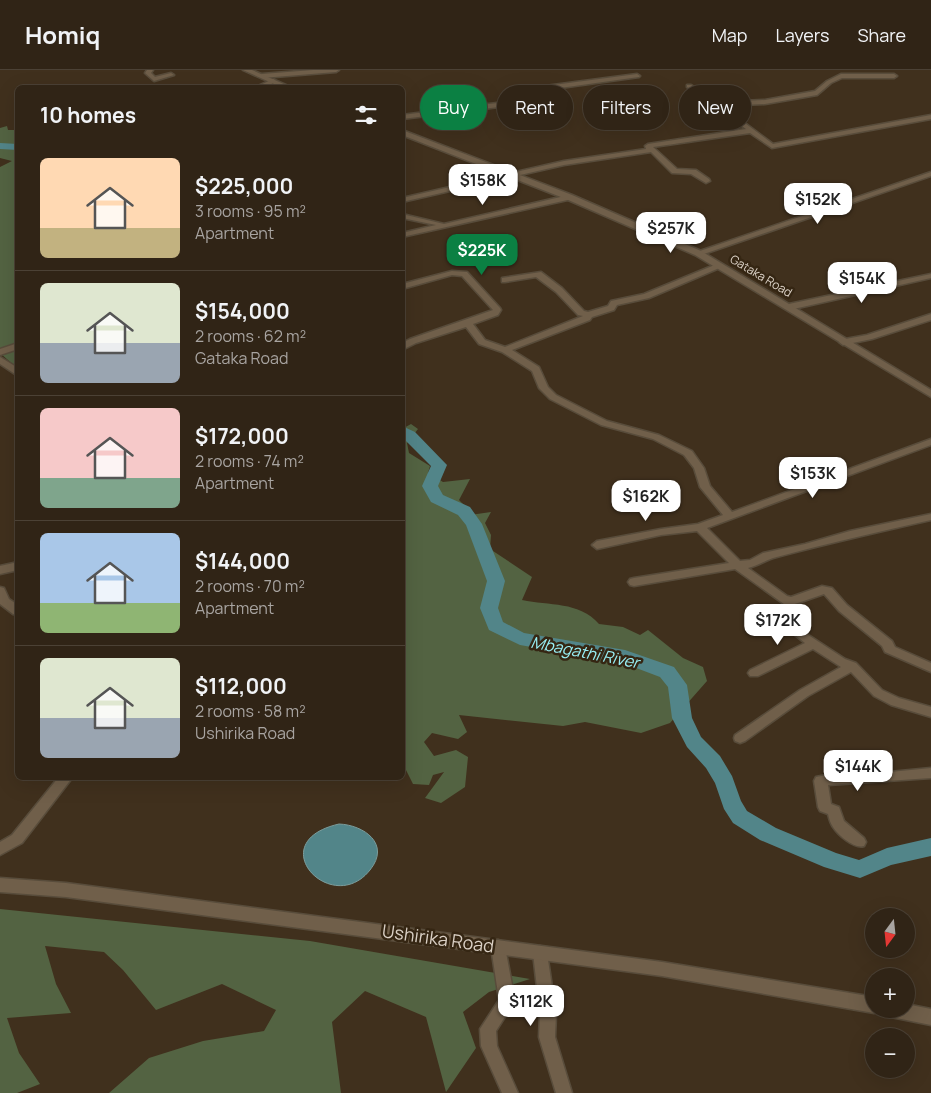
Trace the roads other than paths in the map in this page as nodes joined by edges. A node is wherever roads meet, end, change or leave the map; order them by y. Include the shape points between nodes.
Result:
1 (150, 70) edge
2 (246, 70) edge
3 (336, 70) edge
4 (608, 70) edge
5 (171, 76) dead end
6 (262, 76) junction
7 (637, 76) dead end
8 (894, 76) dead end
9 (616, 78) junction
10 (273, 81) junction
11 (264, 85) edge
12 (283, 85) edge
13 (751, 103) edge
14 (405, 117) edge
15 (931, 117) edge
16 (748, 131) joint
17 (405, 133) edge
18 (648, 146) junction
19 (931, 174) edge
20 (514, 175) junction
21 (706, 181) dead end
22 (569, 197) junction
23 (405, 199) edge
24 (405, 217) edge
25 (447, 226) junction
26 (405, 234) edge
27 (698, 253) junction
28 (720, 266) junction
29 (931, 276) edge
30 (505, 280) dead end
31 (405, 286) edge
32 (789, 307) junction
33 (588, 315) junction
34 (931, 317) edge
35 (468, 323) junction
36 (843, 342) junction
37 (405, 345) edge
38 (15, 347) edge
39 (505, 350) junction
40 (0, 352) edge
41 (0, 360) edge
42 (15, 371) edge
43 (931, 394) edge
44 (931, 442) edge
45 (730, 516) junction
46 (931, 518) edge
47 (700, 527) junction
48 (597, 545) dead end
49 (738, 566) junction
50 (15, 567) edge
51 (0, 570) edge
52 (634, 582) dead end
53 (0, 591) edge
54 (15, 609) edge
55 (796, 631) dead end
56 (813, 644) junction
57 (852, 666) junction
58 (931, 668) edge
59 (754, 673) dead end
60 (931, 712) edge
61 (740, 738) dead end
62 (931, 773) edge
63 (63, 780) edge
64 (859, 842) dead end
65 (0, 849) edge
66 (0, 885) edge
67 (498, 947) junction
68 (540, 953) junction
69 (865, 1003) edge
70 (915, 1014) edge
71 (931, 1018) edge
72 (510, 1093) edge
73 (564, 1093) edge

1 - 5 street via 148,73 154,79
2 - 6 street
3 - 6 street
4 - 9 street
6 - 10 street
7 - 9 street
8 - 13 street via 841,76 817,92
9 - 14 street via 515,92 511,95 513,100 507,104
10 - 11 street
10 - 12 street
15 - 16 street via 772,146
16 - 18 street
17 - 20 street, Gataka Road
18 - 20 street via 651,150 582,160
18 - 21 street via 675,171 695,172
19 - 27 street
20 - 22 street, Gataka Road
20 - 23 street
22 - 25 street
22 - 27 street, Gataka Road
24 - 25 street
25 - 26 street
27 - 28 street, Gataka Road
28 - 32 street, Gataka Road
28 - 33 street via 646,296 614,302 612,308
29 - 32 street
30 - 33 street via 538,274 581,313
31 - 35 street via 452,273 464,274 497,310
32 - 36 street, Gataka Road
33 - 39 street
34 - 36 street
35 - 37 street
35 - 39 street via 478,339
36 - 43 street, Gataka Road
38 - 40 street
39 - 45 street via 536,369 544,388 553,397 604,423 656,437 688,453 699,468 705,487
41 - 42 street
44 - 45 street
45 - 47 street
46 - 49 street via 850,534
47 - 48 street
47 - 49 street
49 - 52 street
49 - 58 street via 788,601 828,591 888,644 888,649
50 - 51 street
53 - 54 street via 4,601
55 - 56 street
56 - 57 street
56 - 59 street
57 - 60 street via 878,693 895,702
57 - 61 street via 804,693
62 - 64 street via 821,781 825,807 834,811 838,824
63 - 65 street via 17,838
66 - 67 street, Ushirika Road via 66,890
67 - 68 street, Ushirika Road
67 - 72 street via 507,1001 488,1029 489,1046
68 - 69 street, Ushirika Road via 662,969
68 - 73 street via 548,1014 547,1038
70 - 71 street

